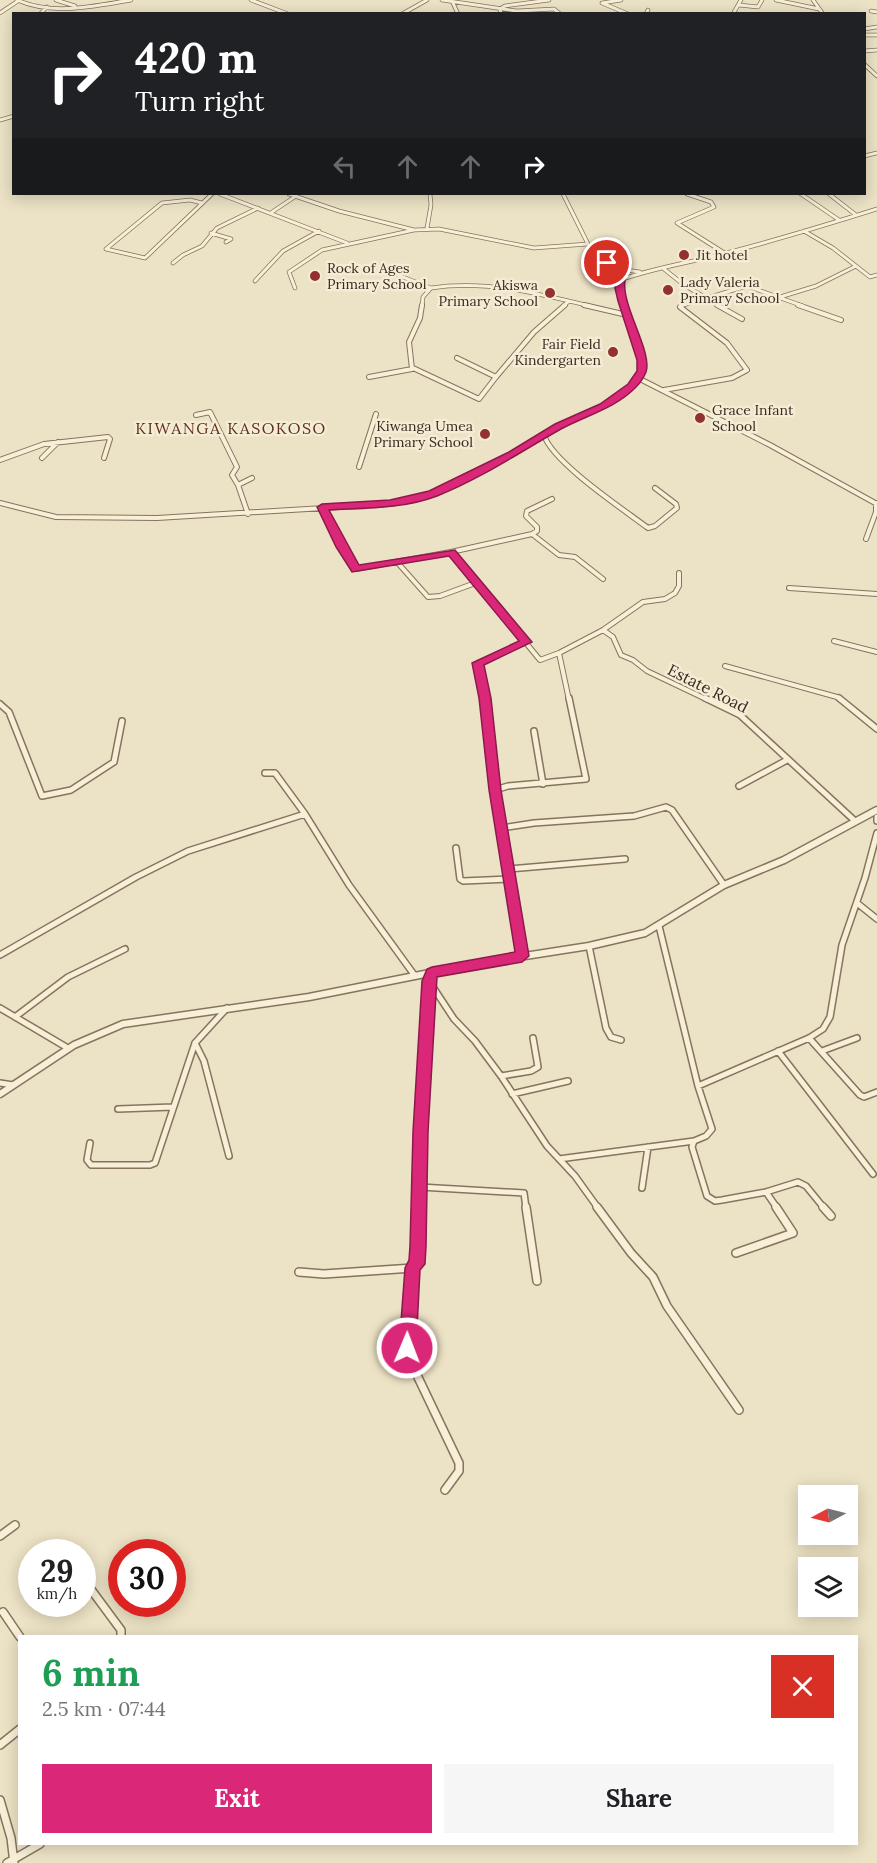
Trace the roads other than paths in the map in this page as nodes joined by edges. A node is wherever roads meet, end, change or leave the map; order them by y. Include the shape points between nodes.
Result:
1 (56, 0) edge
2 (131, 0) edge
3 (251, 0) edge
4 (427, 0) edge
5 (442, 0) edge
6 (471, 0) edge
7 (549, 0) edge
8 (620, 0) edge
9 (741, 0) edge
10 (762, 0) edge
11 (776, 0) edge
12 (813, 0) edge
13 (18, 1) edge
14 (453, 3) junction
15 (460, 3) junction
16 (739, 5) junction
17 (416, 6) junction
18 (47, 7) junction
19 (65, 7) junction
20 (76, 7) junction
21 (819, 9) junction
22 (501, 11) edge
23 (871, 11) dead end
24 (42, 12) edge
25 (62, 12) edge
26 (283, 12) edge
27 (407, 12) edge
28 (419, 12) edge
29 (457, 12) edge
30 (558, 12) edge
31 (623, 12) edge
32 (734, 12) edge
33 (821, 12) edge
34 (877, 12) edge
35 (0, 13) edge
36 (211, 195) edge
37 (223, 195) edge
38 (292, 195) edge
39 (430, 195) edge
40 (564, 195) edge
41 (690, 195) edge
42 (803, 195) edge
43 (830, 195) edge
44 (296, 196) junction
45 (202, 203) junction
46 (258, 208) junction
47 (877, 209) edge
48 (272, 212) junction
49 (856, 215) junction
50 (839, 220) junction
51 (427, 228) junction
52 (414, 230) junction
53 (319, 231) junction
54 (803, 231) junction
55 (211, 234) junction
56 (225, 242) dead end
57 (348, 243) junction
58 (588, 244) junction
59 (726, 254) junction
60 (173, 263) dead end
61 (856, 266) junction
62 (612, 268) junction
63 (664, 269) junction
64 (390, 272) dead end
65 (642, 272) junction
66 (877, 275) edge
67 (255, 280) dead end
68 (620, 280) junction
69 (296, 288) dead end
70 (431, 288) junction
71 (779, 297) junction
72 (708, 298) junction
73 (568, 302) junction
74 (627, 315) junction
75 (742, 319) dead end
76 (841, 320) dead end
77 (457, 358) dead end
78 (413, 368) junction
79 (369, 377) dead end
80 (496, 377) junction
81 (638, 378) junction
82 (664, 390) junction
83 (376, 414) dead end
84 (196, 415) dead end
85 (544, 435) junction
86 (58, 442) junction
87 (42, 458) dead end
88 (104, 458) dead end
89 (0, 460) edge
90 (359, 468) dead end
91 (252, 478) dead end
92 (238, 485) junction
93 (655, 488) dead end
94 (552, 499) dead end
95 (0, 504) edge
96 (876, 504) edge
97 (322, 507) junction
98 (248, 514) junction
99 (532, 534) junction
100 (866, 539) dead end
101 (452, 552) junction
102 (397, 562) junction
103 (679, 573) dead end
104 (603, 579) dead end
105 (478, 582) junction
106 (789, 588) dead end
107 (877, 594) edge
108 (603, 630) junction
109 (834, 641) dead end
110 (526, 642) junction
111 (877, 652) edge
112 (559, 653) junction
113 (725, 666) dead end
114 (0, 704) edge
115 (122, 721) dead end
116 (877, 729) edge
117 (534, 731) dead end
118 (787, 760) junction
119 (265, 773) dead end
120 (543, 784) junction
121 (739, 786) dead end
122 (495, 790) junction
123 (877, 810) edge
124 (305, 814) junction
125 (855, 821) junction
126 (502, 828) junction
127 (877, 833) edge
128 (456, 848) dead end
129 (625, 859) dead end
130 (509, 869) junction
131 (510, 879) junction
132 (724, 885) junction
133 (857, 903) junction
134 (877, 919) edge
135 (659, 926) junction
136 (589, 946) junction
137 (125, 949) dead end
138 (0, 955) edge
139 (522, 956) junction
140 (432, 973) junction
141 (415, 976) junction
142 (429, 981) junction
143 (0, 1008) edge
144 (227, 1008) junction
145 (15, 1017) junction
146 (533, 1038) dead end
147 (810, 1038) junction
148 (857, 1038) dead end
149 (621, 1040) dead end
150 (195, 1043) junction
151 (66, 1047) junction
152 (778, 1051) junction
153 (822, 1051) junction
154 (501, 1076) junction
155 (568, 1081) dead end
156 (0, 1083) edge
157 (13, 1085) junction
158 (698, 1086) junction
159 (877, 1092) edge
160 (0, 1094) edge
161 (512, 1094) junction
162 (173, 1107) junction
163 (118, 1109) dead end
164 (694, 1141) junction
165 (90, 1143) dead end
166 (648, 1147) junction
167 (230, 1156) dead end
168 (560, 1159) junction
169 (873, 1174) dead end
170 (420, 1187) junction
171 (642, 1188) dead end
172 (766, 1191) junction
173 (831, 1215) dead end
174 (736, 1253) dead end
175 (413, 1268) junction
176 (299, 1272) dead end
177 (537, 1281) dead end
178 (739, 1410) dead end
179 (445, 1490) dead end
180 (15, 1525) dead end
181 (0, 1536) edge
182 (96, 1596) edge
183 (3, 1612) dead end
184 (19, 1635) edge
185 (122, 1635) edge
186 (18, 1731) edge
187 (0, 1745) edge
188 (0, 1800) edge
189 (38, 1845) edge
190 (12, 1862) edge

1 - 20 street
2 - 20 street
3 - 26 street
4 - 17 street
5 - 14 street
6 - 15 street
7 - 22 street via 505,6
8 - 31 street via 602,3
9 - 16 street
10 - 16 street via 758,7
11 - 21 street
12 - 21 street
13 - 18 street
13 - 35 street
14 - 15 street
14 - 29 street
15 - 22 street
16 - 32 street
17 - 27 street
17 - 28 street
18 - 19 street
18 - 24 street
19 - 20 street
19 - 25 street
21 - 33 street
22 - 30 street
23 - 34 street
36 - 45 street
37 - 46 street
38 - 44 street
39 - 51 street
40 - 58 street
41 - 59 street via 711,202 714,207 677,223
42 - 50 street
43 - 49 street
44 - 48 street
44 - 52 street
45 - 45 street via 162,203 106,249 145,258
46 - 48 street
46 - 55 street
47 - 49 street
48 - 53 street
49 - 50 street
50 - 54 street
51 - 52 street
51 - 58 street via 534,248
52 - 57 street
53 - 57 street
53 - 67 street via 283,251
54 - 59 street
54 - 61 street
55 - 56 street via 231,239
55 - 60 street via 201,247
57 - 69 street via 322,250 289,272
58 - 62 street
59 - 63 street
61 - 66 street via 870,277
61 - 71 street via 807,290
62 - 65 street
62 - 68 street
63 - 65 street
63 - 72 street
64 - 70 street
65 - 68 street
68 - 74 street
70 - 73 street via 494,286
70 - 78 street via 423,297 420,318 409,342
71 - 72 street via 747,286
71 - 76 street
72 - 75 street
72 - 82 street via 680,306 708,326 747,370 732,378
73 - 74 street
73 - 80 street via 534,332
74 - 81 street via 642,360
77 - 80 street
78 - 79 street
78 - 80 street via 479,399
81 - 82 street
81 - 85 street via 620,396
82 - 96 street
83 - 90 street
84 - 92 street via 210,412 237,467 232,475
85 - 93 street via 547,445 566,464 648,528 677,508
85 - 97 street via 432,494 390,504
86 - 87 street
86 - 88 street via 108,436
86 - 89 street
91 - 92 street
92 - 98 street
94 - 99 street via 527,511 526,516 537,527
95 - 98 street via 56,517 87,519
96 - 100 street
97 - 98 street
97 - 102 street via 356,569
99 - 101 street
99 - 104 street via 559,555 575,557
101 - 102 street
101 - 105 street
102 - 105 street via 428,597
103 - 108 street via 675,592 665,599 643,602
105 - 110 street
106 - 107 street
108 - 112 street
108 - 118 street, Estate Road via 613,637 621,655 740,715
109 - 111 street
110 - 112 street via 540,660
110 - 122 street via 478,663
112 - 120 street via 586,777 582,781
113 - 116 street via 830,694
114 - 115 street via 9,712 42,796 74,788 114,762
117 - 120 street
118 - 121 street
118 - 125 street, Estate Road
119 - 124 street via 275,773
120 - 122 street
122 - 126 street
123 - 125 street
124 - 138 street via 188,851
124 - 141 street via 349,885
125 - 132 street via 784,860
126 - 130 street
126 - 132 street via 634,816 666,807 672,810
127 - 133 street
128 - 131 street via 462,881
129 - 130 street
130 - 131 street
131 - 139 street
132 - 135 street
133 - 134 street
133 - 147 street via 842,945 830,1017 823,1029
135 - 136 street
135 - 158 street
136 - 139 street
136 - 149 street via 606,1028 611,1037
137 - 145 street via 72,974
139 - 140 street
140 - 141 street
140 - 142 street
141 - 144 street
142 - 154 street via 454,1019
142 - 170 street
143 - 145 street
144 - 150 street
144 - 151 street via 123,1024
145 - 151 street
146 - 154 street via 538,1067
147 - 152 street
147 - 153 street
148 - 153 street
150 - 162 street
150 - 167 street via 204,1061
151 - 157 street
152 - 158 street
152 - 169 street
153 - 159 street via 860,1095
154 - 161 street
155 - 161 street
156 - 157 street
157 - 160 street
158 - 164 street via 712,1129
161 - 168 street
162 - 163 street
162 - 165 street via 157,1159 150,1165 89,1164
164 - 166 street
164 - 172 street via 692,1147 709,1198 722,1200
166 - 168 street
166 - 171 street
168 - 178 street via 653,1277 667,1306
170 - 175 street via 418,1259
170 - 177 street via 524,1193
172 - 173 street via 801,1182
172 - 174 street via 793,1233
175 - 176 street
175 - 179 street via 407,1348 459,1462 459,1471
180 - 181 street
182 - 185 street
183 - 184 street
186 - 187 street
188 - 190 street via 11,1838
189 - 190 street

